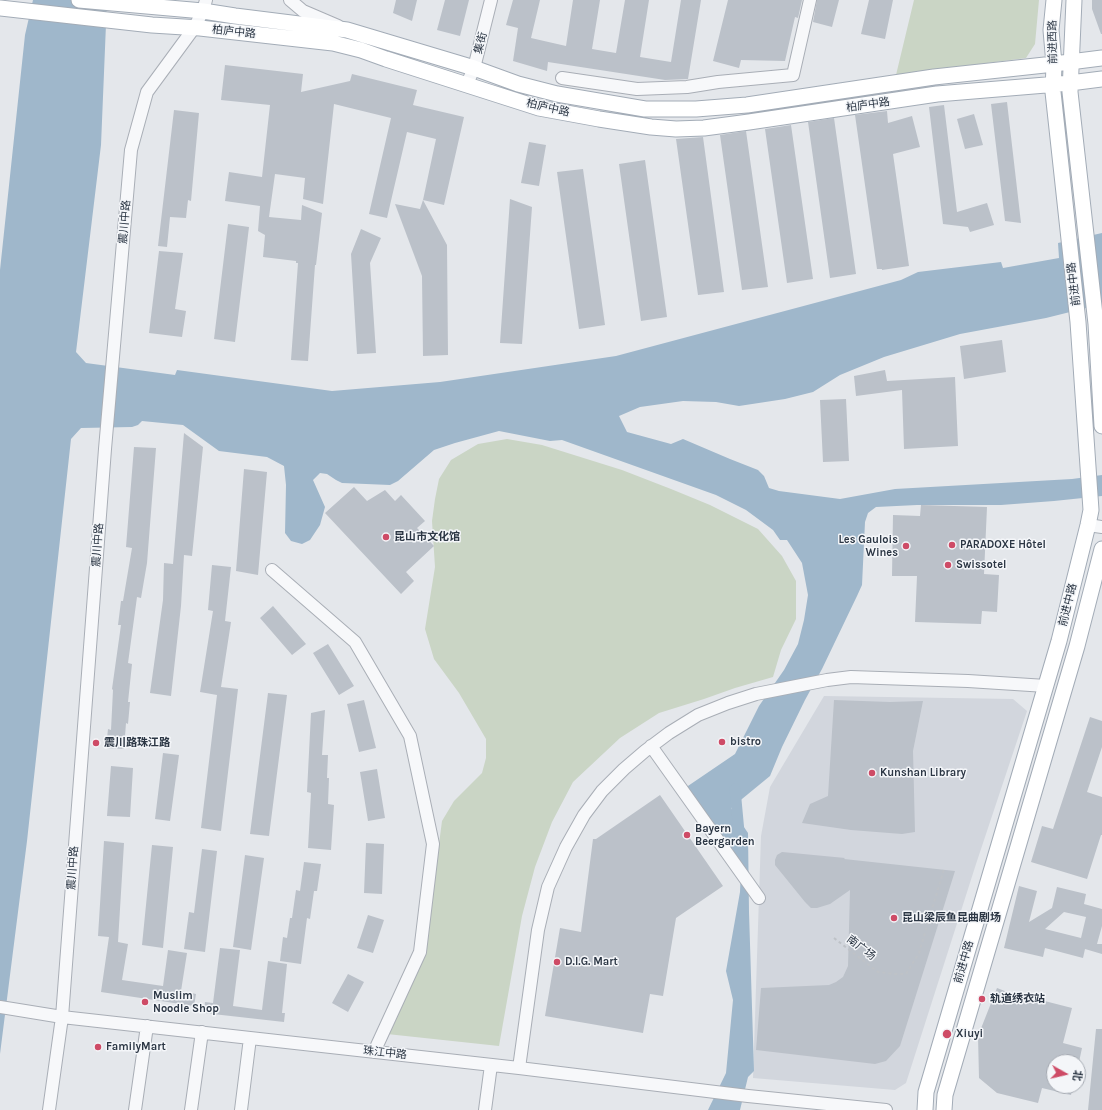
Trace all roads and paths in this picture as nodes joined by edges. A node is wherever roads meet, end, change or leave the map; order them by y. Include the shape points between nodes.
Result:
1 (79, 0) edge
2 (290, 0) edge
3 (492, 0) edge
4 (810, 0) edge
5 (1054, 0) edge
6 (1074, 0) edge
7 (205, 5) edge
8 (0, 8) edge
9 (194, 28) junction
10 (347, 30) junction
11 (1102, 58) edge
12 (1071, 62) junction
13 (1054, 64) junction
14 (474, 68) junction
15 (562, 78) dead end
16 (1102, 79) edge
17 (1070, 83) junction
18 (467, 84) junction
19 (1053, 84) junction
20 (1102, 426) edge
21 (1094, 521) edge
22 (1102, 549) edge
23 (272, 570) dead end
24 (1046, 686) junction
25 (651, 746) junction
26 (944, 868) dead end
27 (759, 898) dead end
28 (834, 938) dead end
29 (0, 1007) edge
30 (62, 1017) junction
31 (147, 1026) junction
32 (202, 1032) junction
33 (250, 1038) junction
34 (374, 1052) junction
35 (491, 1065) junction
36 (519, 1068) junction
37 (800, 1105) edge
38 (49, 1110) edge
39 (135, 1110) edge
40 (191, 1110) edge
41 (241, 1110) edge
42 (485, 1110) edge
43 (886, 1110) edge
44 (925, 1110) edge
45 (944, 1110) edge

1 - 7 main road, 柏庐中路 via 154,7
2 - 10 street via 303,11
3 - 14 street, 集街
4 - 15 street via 793,75 687,87 637,89
5 - 13 main road, 前进西路
6 - 12 main road, 前进西路
7 - 9 street, 震川中路
7 - 10 main road, 柏庐中路 via 235,16
8 - 9 main road, 柏庐中路
9 - 18 main road, 柏庐中路 via 333,43
9 - 30 street, 震川中路 via 147,92 131,150 105,449
10 - 14 main road, 柏庐中路
11 - 12 main road, 柏庐中路
12 - 13 main road, 柏庐中路
12 - 17 main road, 前进西路
13 - 14 main road, 柏庐中路 via 934,77 747,105 696,109 645,109 603,103 518,84
13 - 19 main road, 前进西路
14 - 18 street, 集街
16 - 17 main road, 柏庐中路
17 - 19 main road, 柏庐中路
17 - 20 main road, 前进中路 via 1096,324
18 - 19 main road, 柏庐中路 via 539,108 676,129 749,122 938,94
19 - 21 main road, 前进中路 via 1078,322
21 - 24 main road, 前进中路
22 - 45 main road, 前进中路 via 1077,646 945,1095
23 - 34 street via 355,642 410,736 432,844 420,952
24 - 25 street via 851,677 827,680 756,694 728,703 698,715
24 - 44 main road, 前进中路 via 926,1092
25 - 27 street
25 - 36 street via 602,791 584,815 548,887 538,930
26 - 28 path, 南广场 via 919,953 906,974 878,972
29 - 30 street, 珠江中路
30 - 31 street, 珠江中路
30 - 38 street, 震川中路
31 - 32 street, 珠江中路
31 - 39 street
32 - 33 street, 珠江中路
32 - 40 street
33 - 34 street, 珠江中路
33 - 41 street
34 - 35 street, 珠江中路
35 - 36 street, 珠江中路
35 - 42 street
36 - 37 street, 珠江中路 via 748,1096
37 - 43 street, 珠江中路

